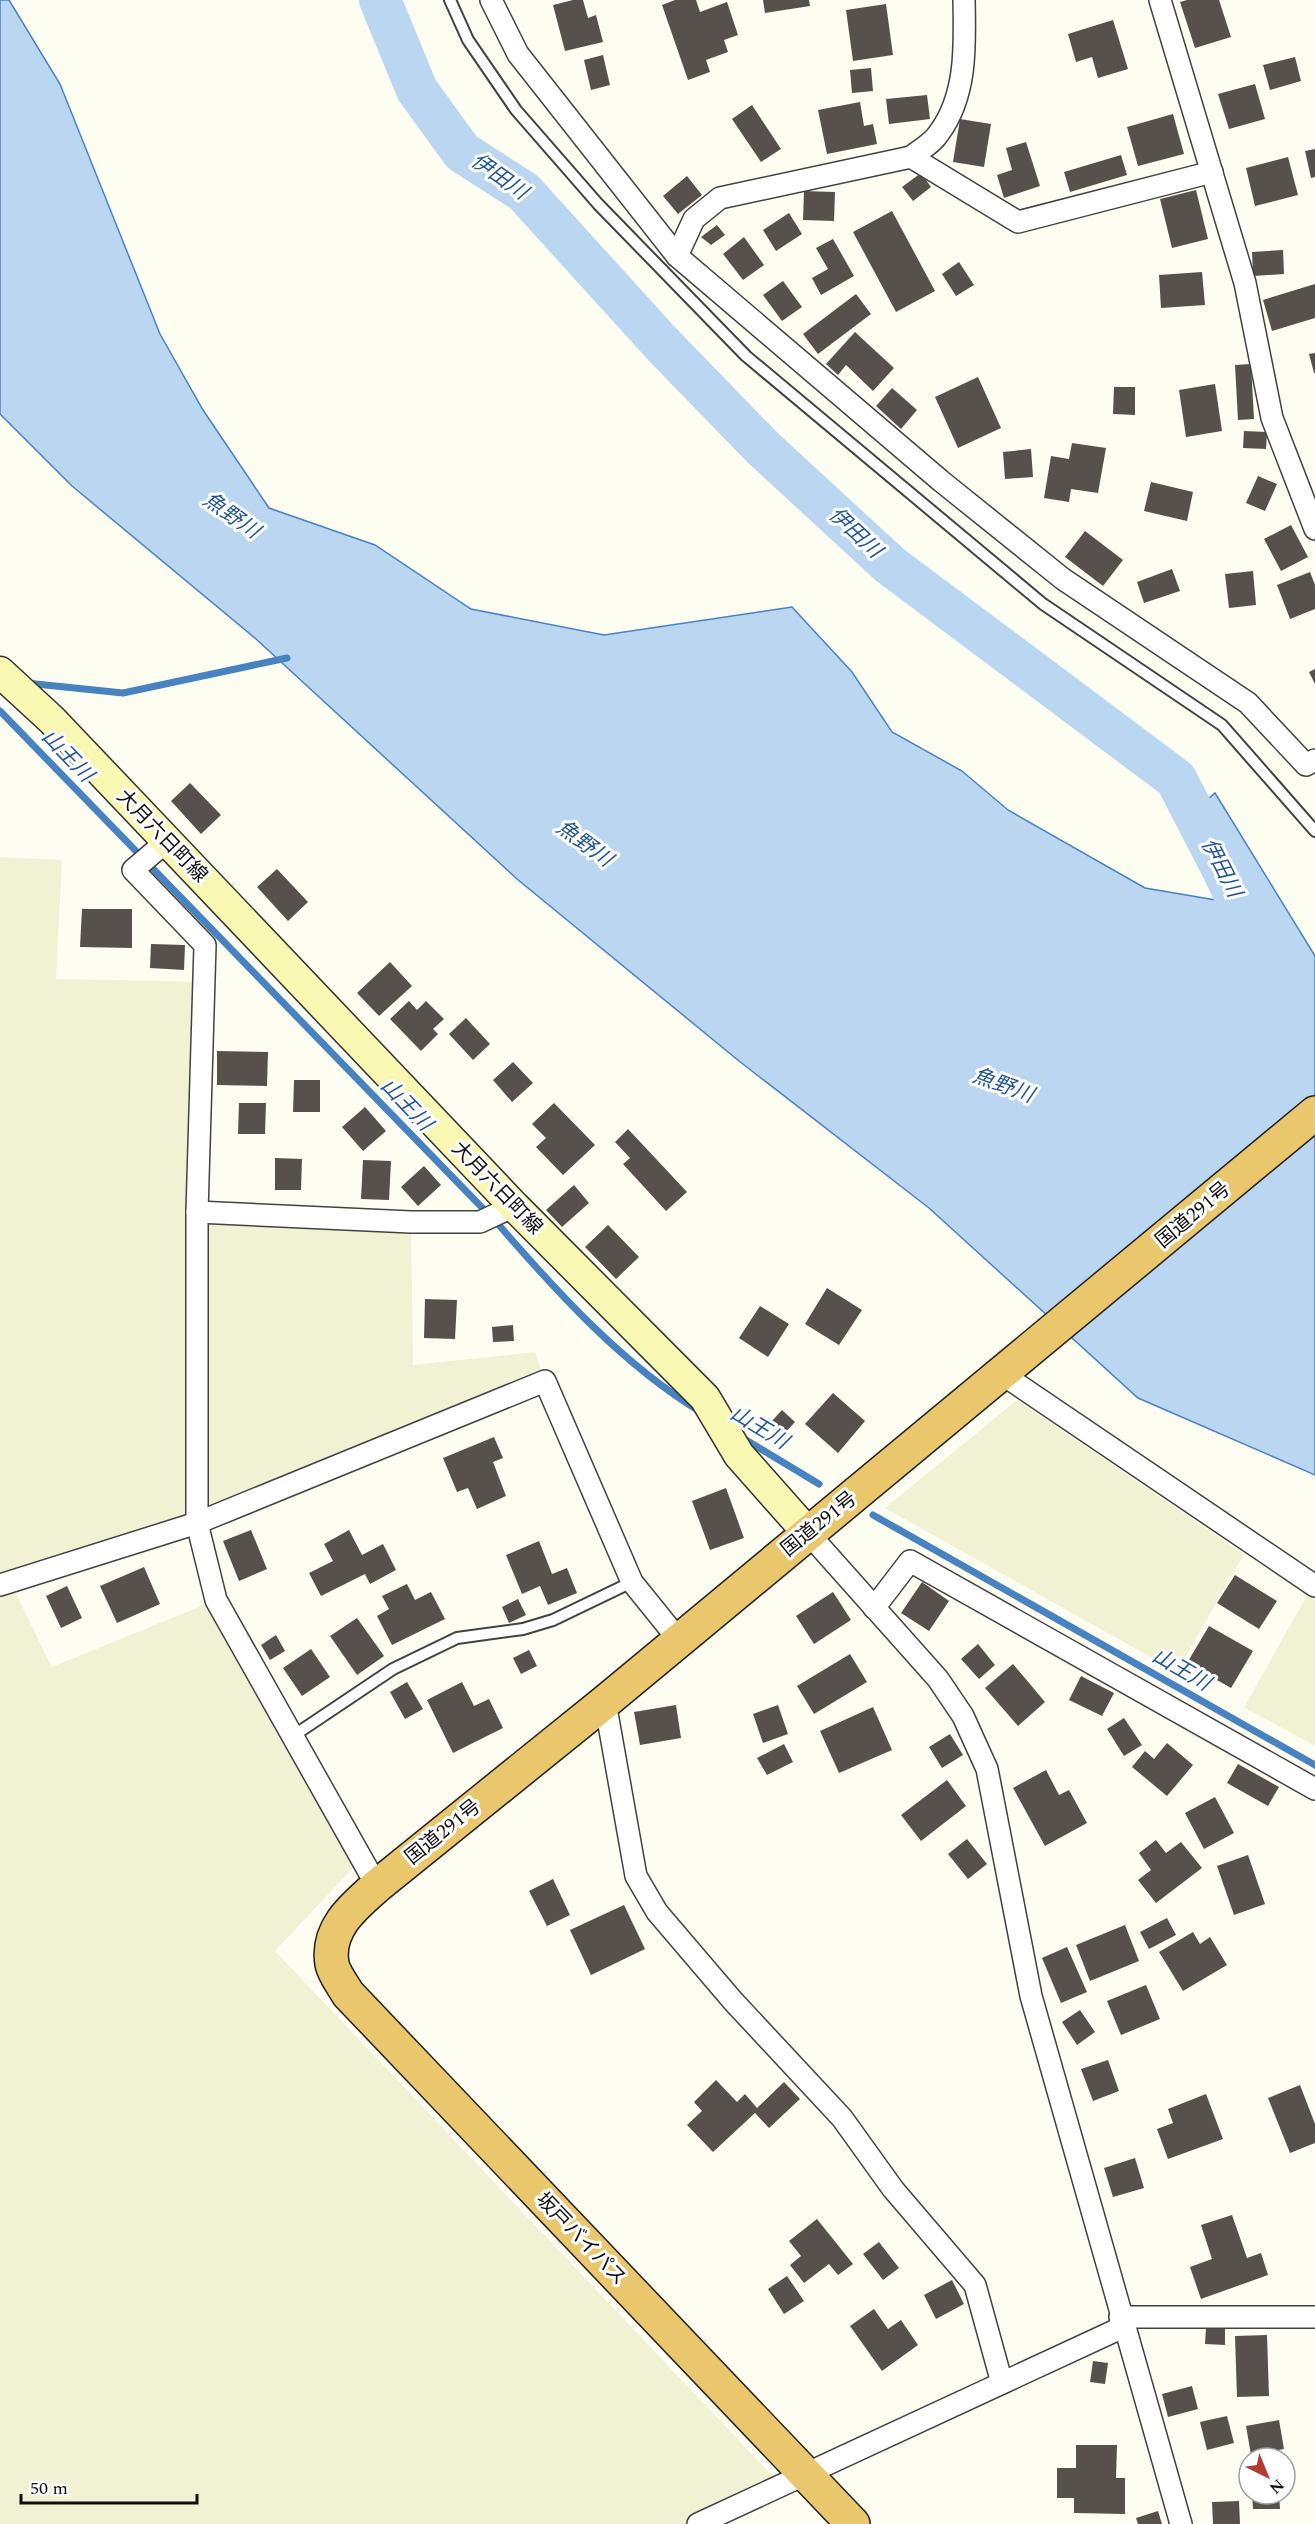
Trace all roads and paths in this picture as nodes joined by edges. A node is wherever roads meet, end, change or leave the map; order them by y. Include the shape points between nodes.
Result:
1 (450, 0) edge
2 (491, 0) edge
3 (964, 0) edge
4 (1160, 0) edge
5 (911, 158) junction
6 (1212, 172) junction
7 (677, 256) junction
8 (1315, 529) edge
9 (0, 672) edge
10 (1315, 760) edge
11 (1315, 831) edge
12 (167, 841) junction
13 (1315, 1113) edge
14 (514, 1206) junction
15 (197, 1212) junction
16 (1007, 1370) junction
17 (197, 1523) junction
18 (808, 1533) junction
19 (632, 1582) junction
20 (0, 1585) edge
21 (1315, 1587) edge
22 (874, 1608) junction
23 (678, 1639) junction
24 (604, 1702) junction
25 (293, 1736) junction
26 (1315, 1790) edge
27 (377, 1886) junction
28 (331, 1942) joint
29 (1315, 2317) edge
30 (1122, 2322) junction
31 (1002, 2383) junction
32 (806, 2475) junction
33 (698, 2524) edge
34 (853, 2524) edge
35 (1181, 2524) edge

1 - 11 lane via 468,40 516,110 598,204 746,356 1043,604 1222,725
2 - 7 street via 518,54
3 - 5 street via 965,45 959,95 939,135
4 - 6 street
5 - 6 street via 1018,222
5 - 7 street via 720,198 694,219
6 - 8 street via 1245,283 1272,418
7 - 10 street via 941,481 1063,579 1248,703 1306,765
9 - 12 main road, 大月六日町線 via 52,720
12 - 14 main road, 大月六日町線
12 - 15 street via 133,870 205,945
13 - 16 highway, 国道291号
14 - 15 street via 480,1222
14 - 18 main road, 大月六日町線 via 705,1398 739,1455
15 - 17 street
16 - 18 highway, 国道291号
16 - 21 street
17 - 19 street via 545,1380
17 - 20 street
17 - 25 street via 216,1600
18 - 22 street
18 - 23 highway, 国道291号
19 - 23 street
19 - 25 lane via 553,1620 523,1629 457,1638 393,1670
22 - 26 street via 910,1561
22 - 30 street via 938,1679 963,1716 987,1768 1031,1996
23 - 24 highway, 国道291号
24 - 27 highway, 国道291号
24 - 31 street via 636,1876 657,1912 842,2118 893,2189 975,2285
25 - 27 street
27 - 28 highway, 国道291号 via 345,1915
28 - 32 highway, 坂戸バイパス via 332,1966 348,1994
29 - 30 street
30 - 31 street
30 - 35 street
31 - 32 street
32 - 33 street
32 - 34 highway, 坂戸バイパス

